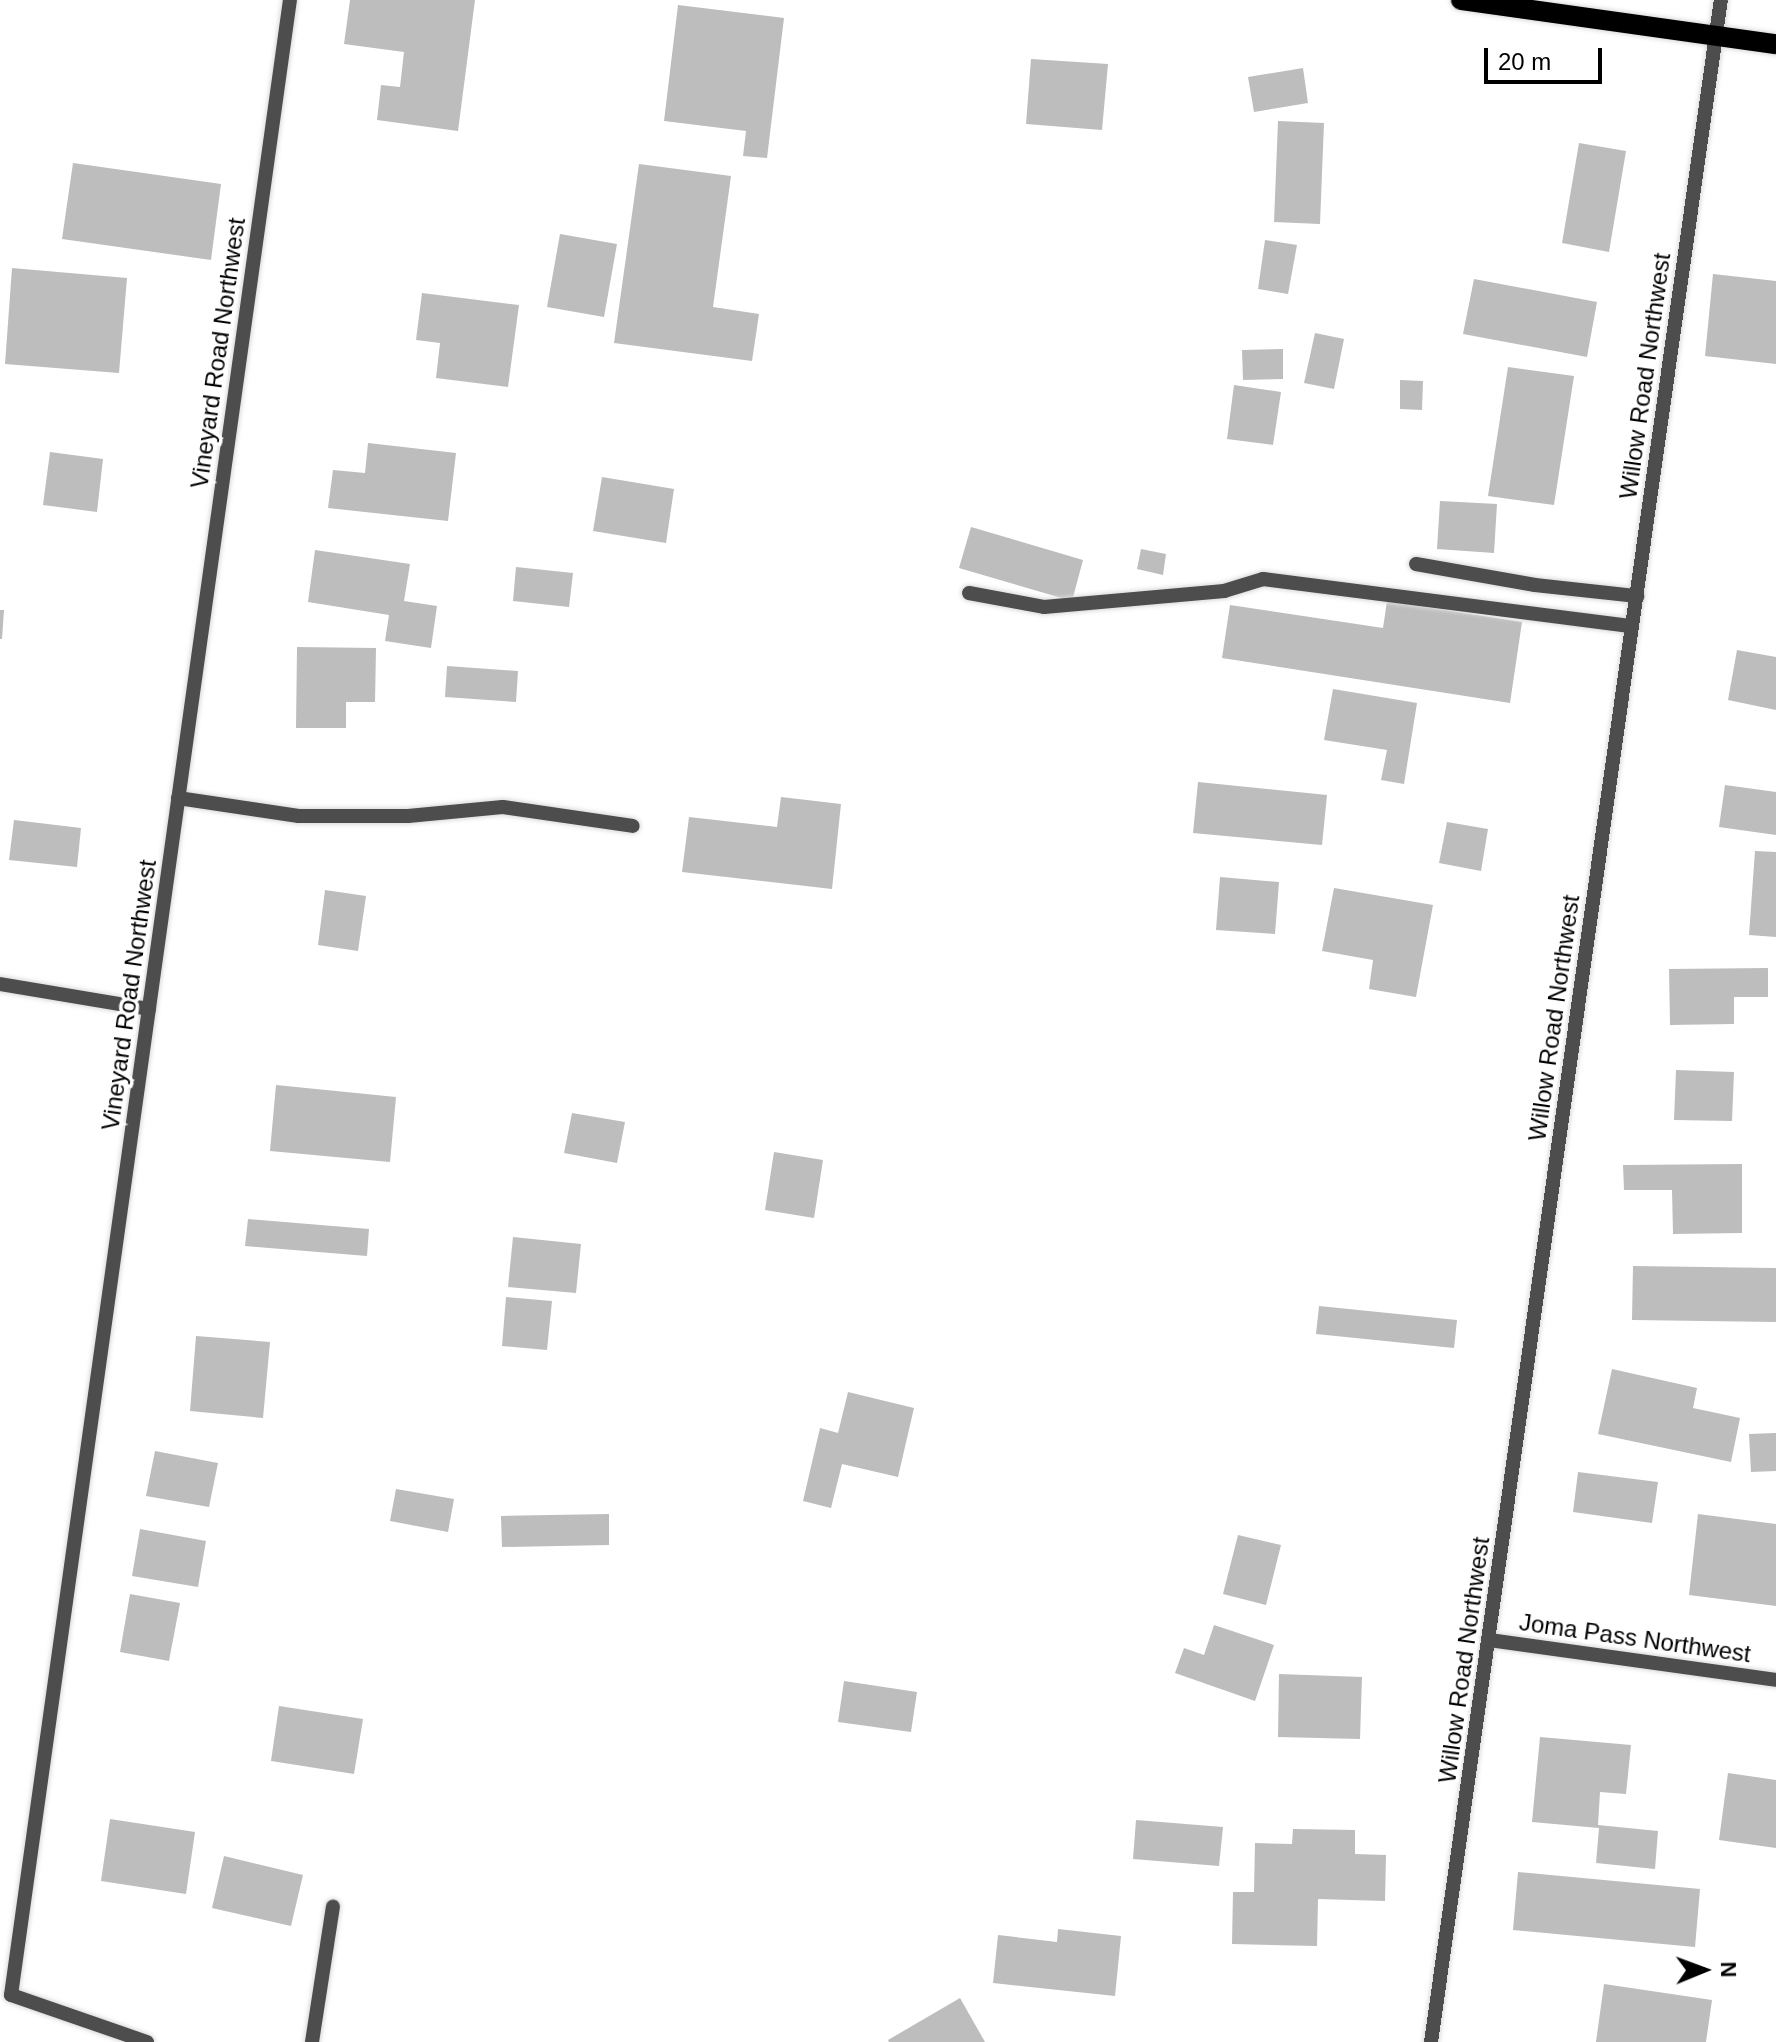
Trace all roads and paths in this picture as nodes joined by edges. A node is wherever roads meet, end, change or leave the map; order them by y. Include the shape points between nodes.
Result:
1 (290, 0) edge
2 (1461, 0) edge
3 (1721, 0) edge
4 (1715, 38) junction
5 (1776, 44) edge
6 (1416, 564) dead end
7 (969, 593) dead end
8 (1637, 596) junction
9 (1632, 626) junction
10 (178, 798) junction
11 (633, 826) dead end
12 (0, 984) edge
13 (149, 1009) junction
14 (1489, 1640) junction
15 (1776, 1680) edge
16 (333, 1907) dead end
17 (147, 2042) edge
18 (312, 2042) edge
19 (1431, 2042) edge

1 - 10 street, Vineyard Road Northwest
2 - 4 main road
3 - 4 street, Willow Road Northwest
4 - 5 main road
4 - 8 street, Willow Road Northwest
6 - 8 street
7 - 9 street via 1044,607 1224,591 1263,579
8 - 9 street, Willow Road Northwest
9 - 14 street, Willow Road Northwest
10 - 11 street via 299,816 408,816 503,807
10 - 13 street, Vineyard Road Northwest
12 - 13 street
13 - 17 street, Vineyard Road Northwest via 11,1995
14 - 15 street, Joma Pass Northwest
14 - 19 street, Willow Road Northwest
16 - 18 street

